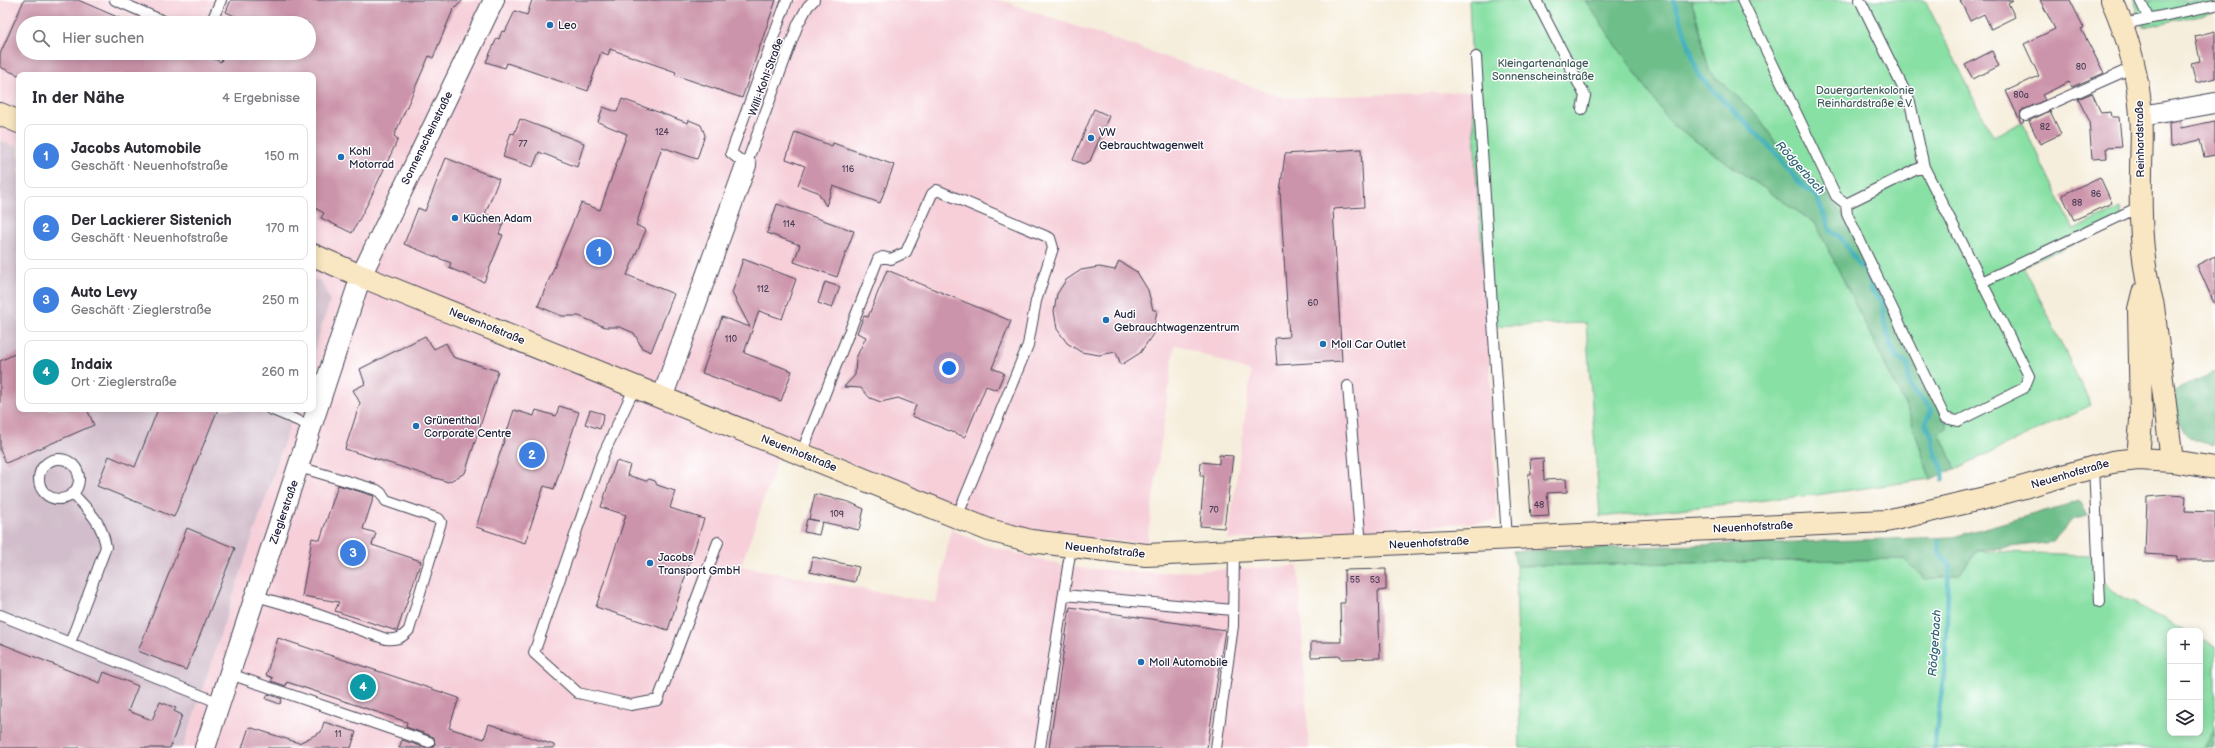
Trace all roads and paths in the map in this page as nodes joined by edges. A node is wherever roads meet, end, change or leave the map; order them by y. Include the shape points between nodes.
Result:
1 (115, 0) edge
2 (221, 0) edge
3 (494, 0) edge
4 (787, 0) edge
5 (814, 0) edge
6 (1536, 0) edge
7 (1742, 0) edge
8 (1860, 0) edge
9 (2112, 0) edge
10 (2140, 0) edge
11 (2215, 5) edge
12 (152, 16) edge
13 (214, 16) edge
14 (2149, 19) junction
15 (2123, 24) junction
16 (1476, 57) dead end
17 (2134, 68) junction
18 (2215, 103) edge
19 (1582, 109) dead end
20 (0, 114) edge
21 (2026, 115) dead end
22 (2142, 116) junction
23 (16, 121) edge
24 (746, 165) junction
25 (1924, 167) junction
26 (1846, 204) junction
27 (2141, 206) junction
28 (316, 256) edge
29 (361, 276) junction
30 (1982, 282) junction
31 (2146, 282) junction
32 (1348, 386) dead end
33 (635, 387) junction
34 (662, 398) junction
35 (316, 411) edge
36 (277, 412) edge
37 (316, 412) edge
38 (311, 426) junction
39 (801, 454) junction
40 (2138, 459) junction
41 (2172, 461) junction
42 (2094, 466) junction
43 (299, 467) junction
44 (2215, 468) edge
45 (73, 494) junction
46 (957, 517) junction
47 (1507, 539) junction
48 (718, 542) dead end
49 (1361, 546) junction
50 (1071, 547) junction
51 (1234, 552) junction
52 (1064, 595) junction
53 (256, 596) junction
54 (2100, 602) dead end
55 (1233, 610) junction
56 (0, 615) edge
57 (70, 643) junction
58 (230, 674) junction
59 (220, 703) junction
60 (429, 742) dead end
61 (205, 748) edge
62 (1040, 748) edge
63 (1216, 748) edge

1 - 12 lane
2 - 13 lane
3 - 29 street, Sonnenscheinstraße
4 - 24 lane via 730,153
5 - 24 lane, Willi-Kohl-Straße via 798,24
6 - 19 lane via 1584,96
7 - 26 lane via 1836,196
8 - 25 lane via 1910,102
9 - 15 street, Reinhardstraße
10 - 14 lane
11 - 14 lane
14 - 15 lane
15 - 17 street, Reinhardstraße
16 - 47 lane
17 - 21 lane
17 - 22 street, Reinhardstraße
18 - 22 street
20 - 23 street
22 - 27 street, Reinhardstraße
24 - 34 street
25 - 26 lane
25 - 30 lane
26 - 30 lane via 1847,214 1945,418 1958,421 2024,388 2029,376
27 - 30 lane
27 - 31 street, Reinhardstraße
28 - 29 street, Neuenhofstraße
29 - 33 street, Neuenhofstraße
29 - 35 street, Zieglerstraße
31 - 40 street, Reinhardstraße via 2139,309 2141,420
31 - 41 street, Reinhardstraße via 2153,306
32 - 49 lane
33 - 34 street, Neuenhofstraße
33 - 48 lane via 603,455 534,653 578,693 631,705 658,700
34 - 39 street, Neuenhofstraße
36 - 38 lane
37 - 38 street, Zieglerstraße
38 - 43 street, Zieglerstraße
39 - 46 street, Neuenhofstraße
39 - 46 lane via 878,259 891,259 906,252 932,194 937,190 1050,238 1053,248 1036,301 1028,345
40 - 41 street, Neuenhofstraße
40 - 42 street, Neuenhofstraße
41 - 44 street, Neuenhofstraße
42 - 47 street, Neuenhofstraße via 1985,498 1886,521
42 - 54 lane
43 - 53 street, Zieglerstraße
43 - 53 lane via 377,490 386,501 439,519 441,522 409,630 396,640 386,639 305,610
45 - 45 lane via 60,500 53,499 41,490 40,472 47,462 64,460 74,466 79,478
45 - 57 lane via 97,520 104,532 106,547
46 - 50 street, Neuenhofstraße via 989,530 1030,541
47 - 49 street, Neuenhofstraße
49 - 51 street, Neuenhofstraße
50 - 51 street, Neuenhofstraße via 1146,555
50 - 52 lane
51 - 55 lane
52 - 55 lane
52 - 62 lane
53 - 58 street, Zieglerstraße
55 - 63 lane
56 - 57 lane
57 - 59 lane
58 - 59 street, Zieglerstraße
58 - 60 lane
59 - 61 street, Zieglerstraße

